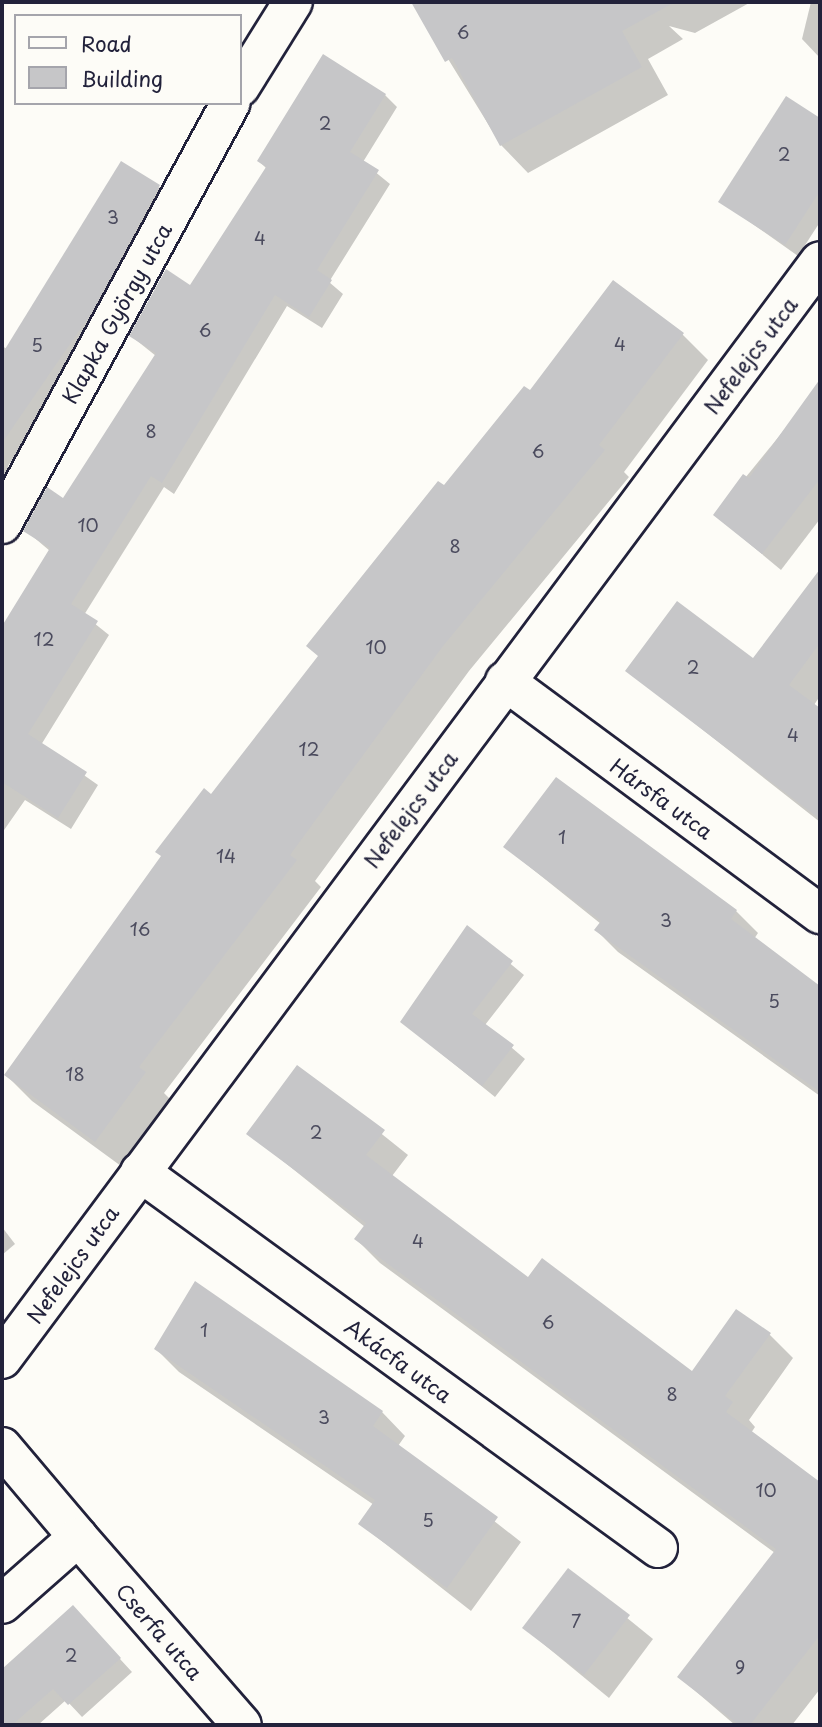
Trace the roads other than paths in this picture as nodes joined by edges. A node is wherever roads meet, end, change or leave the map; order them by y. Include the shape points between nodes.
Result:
1 (288, 7) edge
2 (242, 85) edge
3 (230, 105) edge
4 (820, 261) edge
5 (2, 524) edge
6 (505, 681) junction
7 (820, 914) edge
8 (139, 1172) junction
9 (2, 1359) edge
10 (2, 1447) edge
11 (78, 1537) junction
12 (658, 1548) dead end
13 (2, 1604) edge
14 (242, 1725) edge

1 - 2 street
3 - 5 street, Klapka György utca
4 - 6 street, Nefelejcs utca
6 - 7 street, Hársfa utca
6 - 8 street, Nefelejcs utca
8 - 9 street, Nefelejcs utca
8 - 12 street, Akácfa utca
10 - 11 street, Cserfa utca
11 - 13 street
11 - 14 street, Cserfa utca

